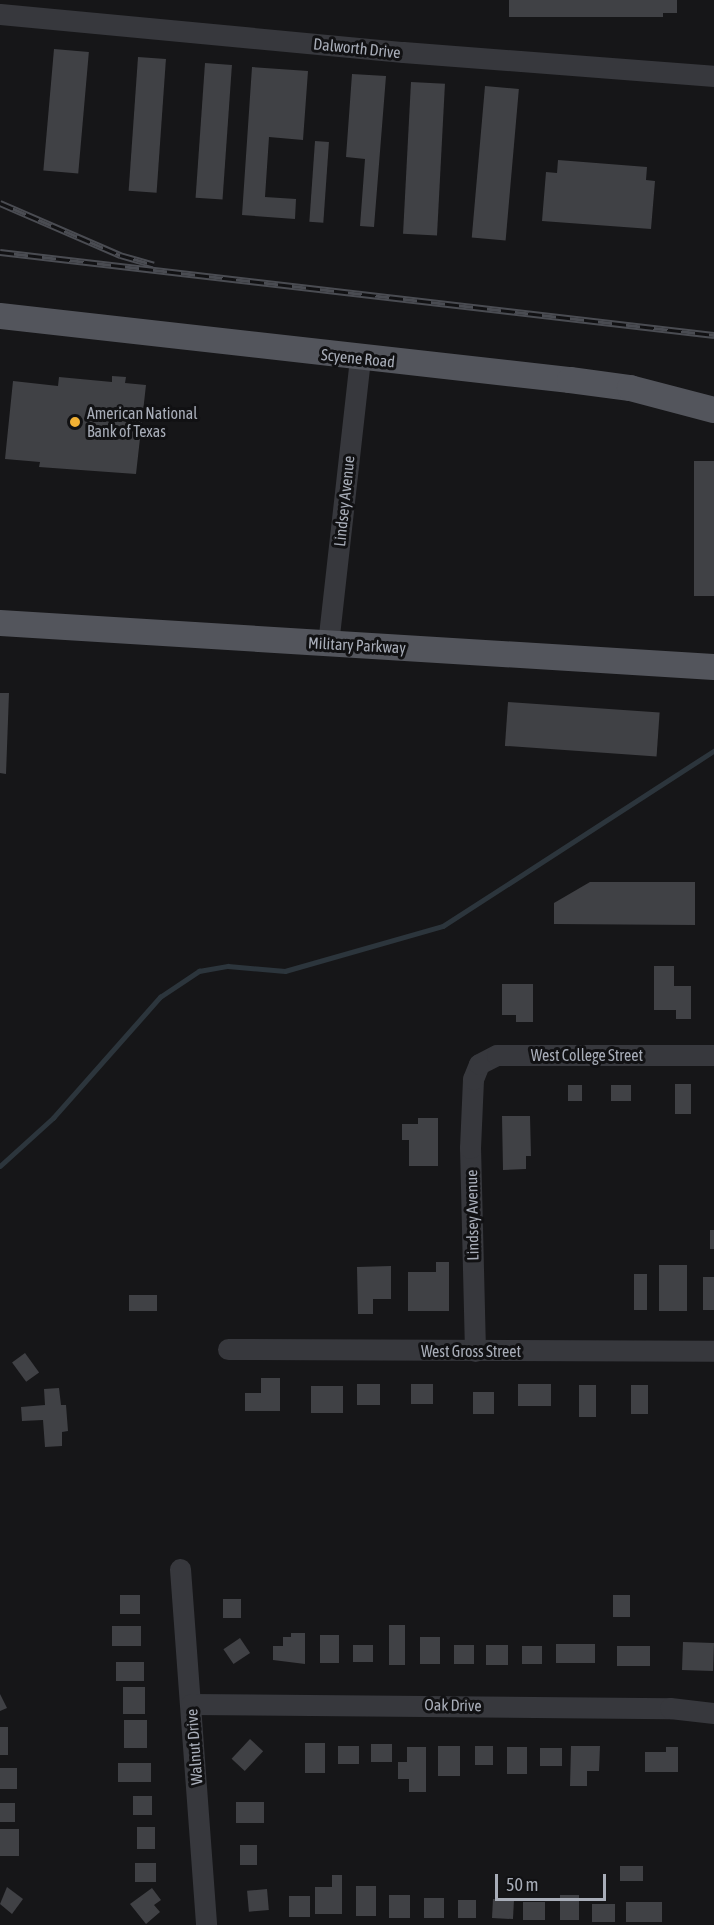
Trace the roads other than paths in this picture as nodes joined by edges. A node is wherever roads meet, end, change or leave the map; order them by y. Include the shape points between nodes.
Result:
1 (0, 14) edge
2 (714, 76) edge
3 (0, 316) edge
4 (360, 359) junction
5 (714, 410) edge
6 (0, 623) edge
7 (328, 644) junction
8 (714, 667) edge
9 (714, 1056) edge
10 (473, 1079) joint
11 (228, 1349) dead end
12 (475, 1351) junction
13 (714, 1351) edge
14 (180, 1569) dead end
15 (191, 1704) junction
16 (714, 1713) edge
17 (206, 1925) edge

1 - 2 street, Dalworth Drive via 456,57
3 - 4 main road, Scyene Road
4 - 5 main road, Scyene Road via 630,388
4 - 7 street, Lindsey Avenue
6 - 7 main road, Military Parkway
7 - 8 main road, Military Parkway
9 - 10 street, West College Street via 497,1055 479,1064
10 - 12 street, Lindsey Avenue via 470,1148
11 - 12 street, West Gross Street
12 - 13 street, West Gross Street
14 - 15 street, Walnut Drive
15 - 16 street, Oak Drive via 670,1708
15 - 17 street, Walnut Drive

